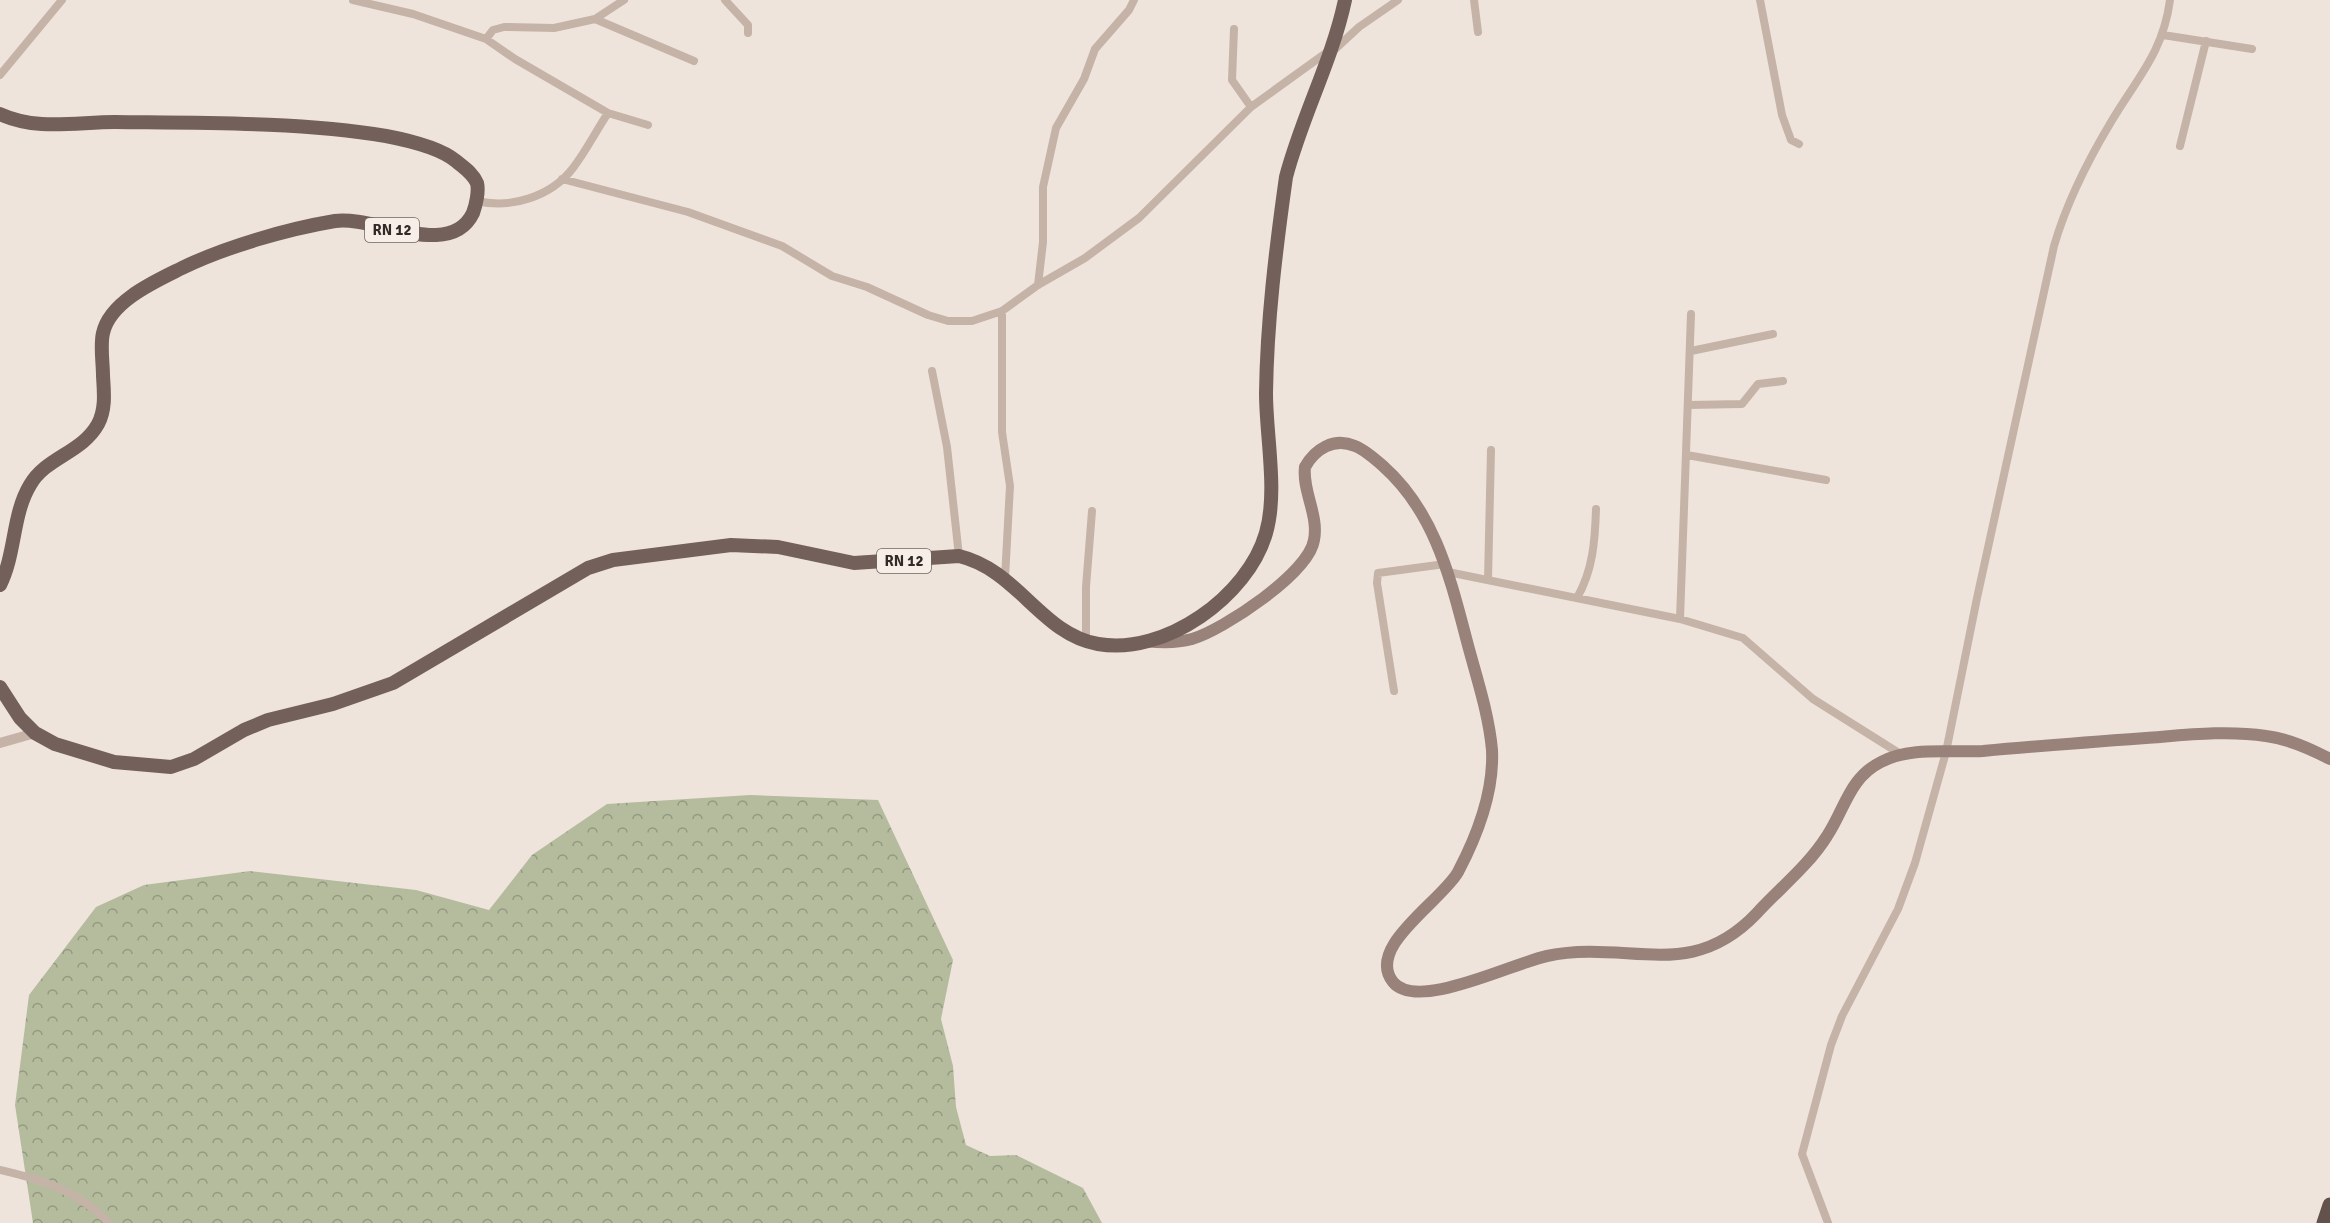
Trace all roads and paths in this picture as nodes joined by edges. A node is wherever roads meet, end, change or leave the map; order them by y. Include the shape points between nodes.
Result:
1 (62, 0) edge
2 (353, 0) edge
3 (624, 0) edge
4 (725, 0) edge
5 (1134, 0) edge
6 (1345, 0) edge
7 (1398, 0) edge
8 (1474, 0) edge
9 (1760, 0) edge
10 (2170, 0) edge
11 (595, 19) junction
12 (1234, 29) dead end
13 (1478, 32) dead end
14 (748, 33) dead end
15 (2163, 35) junction
16 (486, 39) junction
17 (2206, 41) junction
18 (2252, 49) dead end
19 (1332, 50) junction
20 (694, 61) dead end
21 (0, 75) edge
22 (1251, 107) junction
23 (608, 113) junction
24 (0, 114) edge
25 (648, 125) dead end
26 (1799, 144) dead end
27 (2180, 146) dead end
28 (562, 179) junction
29 (477, 201) junction
30 (1038, 285) junction
31 (1002, 311) junction
32 (1691, 314) dead end
33 (1773, 334) dead end
34 (1691, 351) junction
35 (932, 371) dead end
36 (1784, 381) dead end
37 (1689, 405) junction
38 (1491, 450) dead end
39 (1687, 455) junction
40 (1826, 480) dead end
41 (1596, 509) dead end
42 (1092, 512) dead end
43 (959, 556) junction
44 (1447, 568) junction
45 (1005, 578) junction
46 (1488, 580) junction
47 (0, 585) edge
48 (1577, 598) junction
49 (1680, 619) junction
50 (1086, 641) junction
51 (1145, 641) junction
52 (0, 687) edge
53 (1394, 691) dead end
54 (35, 733) junction
55 (0, 743) edge
56 (1946, 752) junction
57 (1902, 755) junction
58 (2330, 759) edge
59 (0, 1170) edge
60 (2330, 1205) edge
61 (109, 1223) edge
62 (1828, 1223) edge
63 (2324, 1223) edge

1 - 21 street
2 - 16 street
3 - 11 street
4 - 14 street via 748,25
5 - 30 street via 1095,49 1084,80 1056,128 1043,187 1044,242
6 - 19 main road, RN 12
7 - 19 street
8 - 13 street
9 - 26 street via 1782,116 1791,140
10 - 15 street
11 - 16 street via 554,28 504,27 493,30
11 - 20 street
12 - 22 street via 1232,80
15 - 17 street
15 - 56 street via 2065,211 2054,246
16 - 23 street
17 - 18 street
17 - 27 street
19 - 22 street
19 - 51 main road, RN 12 via 1292,153 1278,231 1266,392 1270,508 1266,536 1246,575 1225,598 1195,620
22 - 30 street via 1139,218 1085,258
23 - 25 street
23 - 28 street via 573,169
24 - 29 main road via 17,122 51,125 210,124 345,130 390,137 451,157 477,183
28 - 29 street via 544,191 508,204
28 - 31 street via 688,212 782,246 832,276 939,319 959,323
29 - 47 main road, RN 12 via 472,216 454,232 432,236 353,219 326,223 183,267 122,305 103,332 104,403 99,422 88,438 47,465 28,487 11,561
30 - 31 street
31 - 45 street via 1002,432 1010,486
32 - 34 street
33 - 34 street
34 - 37 street
35 - 43 street via 947,447
36 - 37 street via 1758,384 1742,404
37 - 39 street
38 - 46 street
39 - 40 street
39 - 49 street
41 - 48 street via 1589,572
42 - 50 street
43 - 45 main road, RN 12 via 984,563
43 - 54 main road, RN 12 via 854,563 755,544 731,544 613,560 565,580 393,683 333,704 268,720 171,767 114,762 55,744
44 - 46 street
44 - 51 main road via 1429,524 1391,473 1350,444 1330,444 1305,467 1315,533 1309,554 1296,569 1271,593 1211,631 1177,642
44 - 53 street via 1378,573
44 - 57 main road via 1482,697 1491,745 1490,793 1457,874 1389,952 1388,974 1395,985 1406,991 1443,990 1544,957 1577,951 1670,955 1700,952 1721,943 1746,925 1813,854 1862,774 1883,760
45 - 50 main road, RN 12 via 1055,624
46 - 48 street
48 - 49 street
49 - 57 street via 1750,642 1813,699
50 - 51 main road, RN 12 via 1111,645
52 - 54 main road, RN 12
54 - 55 street
56 - 57 main road
56 - 58 main road via 2214,734 2263,735 2293,741
56 - 62 street via 1901,900 1842,1016 1816,1092 1802,1154
59 - 61 street via 58,1185 88,1203
60 - 63 highway

